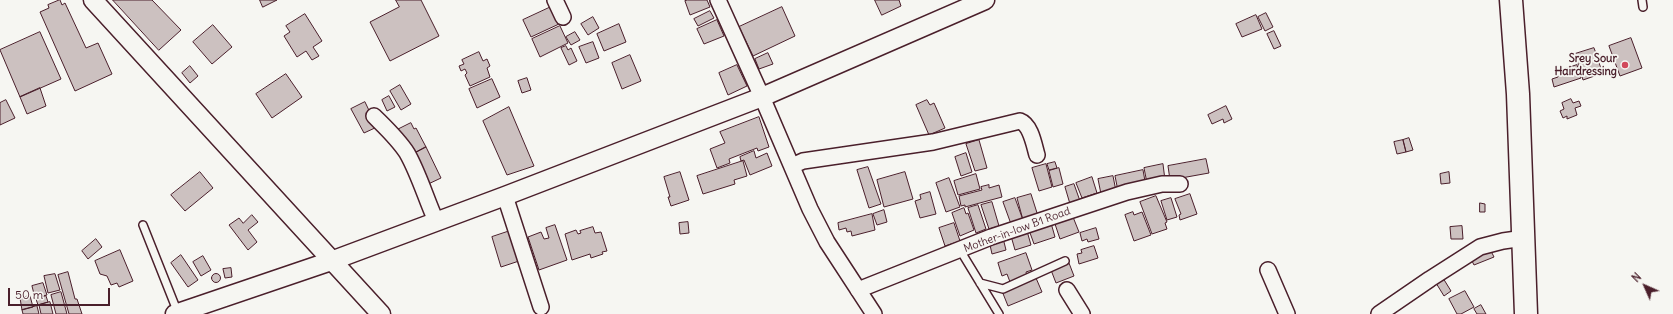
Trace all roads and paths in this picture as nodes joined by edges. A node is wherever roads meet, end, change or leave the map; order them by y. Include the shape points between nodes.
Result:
1 (93, 0) edge
2 (555, 0) edge
3 (718, 0) edge
4 (985, 0) edge
5 (1511, 0) edge
6 (563, 17) dead end
7 (762, 97) junction
8 (374, 116) dead end
9 (1037, 155) dead end
10 (792, 166) junction
11 (1180, 184) dead end
12 (505, 196) junction
13 (436, 221) junction
14 (143, 225) dead end
15 (1524, 238) junction
16 (960, 250) junction
17 (331, 261) junction
18 (1065, 261) dead end
19 (1268, 270) dead end
20 (980, 283) junction
21 (858, 290) junction
22 (1067, 290) dead end
23 (541, 307) dead end
24 (177, 314) edge
25 (381, 314) edge
26 (874, 314) edge
27 (1000, 314) edge
28 (1082, 314) edge
29 (1287, 314) edge
30 (1379, 314) edge
31 (1526, 314) edge

1 - 17 street
2 - 6 street
3 - 7 street
4 - 7 street
5 - 15 highway
7 - 10 street
7 - 12 street
8 - 13 street via 407,153
9 - 10 street via 1027,127 1020,121 933,142 803,161
10 - 21 street via 810,210 827,242
11 - 16 street, Mother-in-low B1 Road via 1162,184 1127,192 991,237
12 - 13 street
12 - 23 street
13 - 17 street
14 - 24 lane
15 - 30 street via 1480,247
15 - 31 highway
16 - 20 lane
16 - 21 street, Mother-in-low B1 Road
17 - 24 street
17 - 25 street
18 - 20 lane via 1003,289
19 - 29 street
20 - 27 lane
21 - 26 street
22 - 28 street

